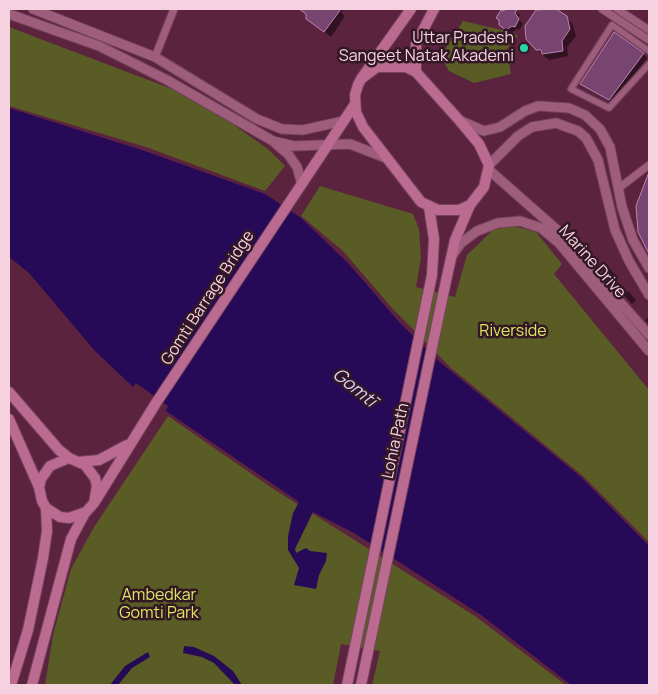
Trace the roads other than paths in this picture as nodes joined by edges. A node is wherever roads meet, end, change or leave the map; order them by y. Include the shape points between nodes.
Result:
1 (33, 9) edge
2 (174, 9) edge
3 (412, 9) edge
4 (434, 9) edge
5 (602, 9) edge
6 (617, 9) edge
7 (9, 14) edge
8 (649, 30) edge
9 (649, 40) edge
10 (649, 50) edge
11 (155, 57) junction
12 (649, 64) edge
13 (416, 72) junction
14 (361, 79) junction
15 (354, 104) junction
16 (459, 120) junction
17 (343, 122) junction
18 (273, 141) junction
19 (328, 144) junction
20 (386, 158) junction
21 (649, 165) edge
22 (489, 168) junction
23 (301, 181) junction
24 (619, 188) junction
25 (470, 205) junction
26 (429, 207) junction
27 (451, 258) junction
28 (649, 268) edge
29 (649, 295) edge
30 (649, 335) edge
31 (649, 351) edge
32 (9, 392) edge
33 (9, 419) edge
34 (132, 441) junction
35 (73, 460) junction
36 (39, 487) junction
37 (94, 503) junction
38 (46, 508) junction
39 (86, 512) junction
40 (11, 680) edge
41 (32, 685) edge
42 (347, 685) edge
43 (361, 685) edge

1 - 11 street
2 - 11 street
3 - 14 main road
4 - 13 main road via 416,44
5 - 9 street
6 - 8 street
7 - 18 street via 99,46 167,80
10 - 12 street via 612,25 571,88 609,108
11 - 17 street via 257,119 282,129 303,130
13 - 14 main road via 406,67 386,66 372,70
13 - 16 main road
14 - 15 main road, Gomti Barrage Bridge
15 - 17 main road, Gomti Barrage Bridge
15 - 20 main road via 363,127
16 - 22 main road via 479,144
16 - 24 street via 484,131 500,127 538,106 578,110 606,137 614,157
17 - 19 main road, Gomti Barrage Bridge
18 - 19 street via 294,146
18 - 23 street via 288,154
19 - 20 street via 350,144
19 - 23 main road, Gomti Barrage Bridge
20 - 26 main road via 415,195
21 - 24 street
22 - 25 main road, Lohia Path via 484,187
22 - 29 street via 518,136 532,127 556,123 578,131 586,138 598,160 615,230
22 - 30 street, Marine Drive via 556,229
23 - 34 main road, Gomti Barrage Bridge
24 - 28 street via 622,208
25 - 26 main road via 447,211
25 - 27 main road, Lohia Path
26 - 42 main road, Lohia Path via 434,238 432,276
27 - 31 street, Marine Drive via 461,243 477,231 498,223 520,221 541,228 559,243
27 - 43 main road, Lohia Path
32 - 35 main road via 44,435
33 - 36 main road
34 - 35 main road via 99,460
34 - 37 main road, Gomti Barrage Bridge
35 - 36 main road via 50,466
35 - 37 main road via 85,465 95,478
36 - 38 main road
37 - 39 main road
38 - 39 main road via 60,517 69,518
38 - 40 main road via 43,558 28,630
39 - 41 main road via 71,539

